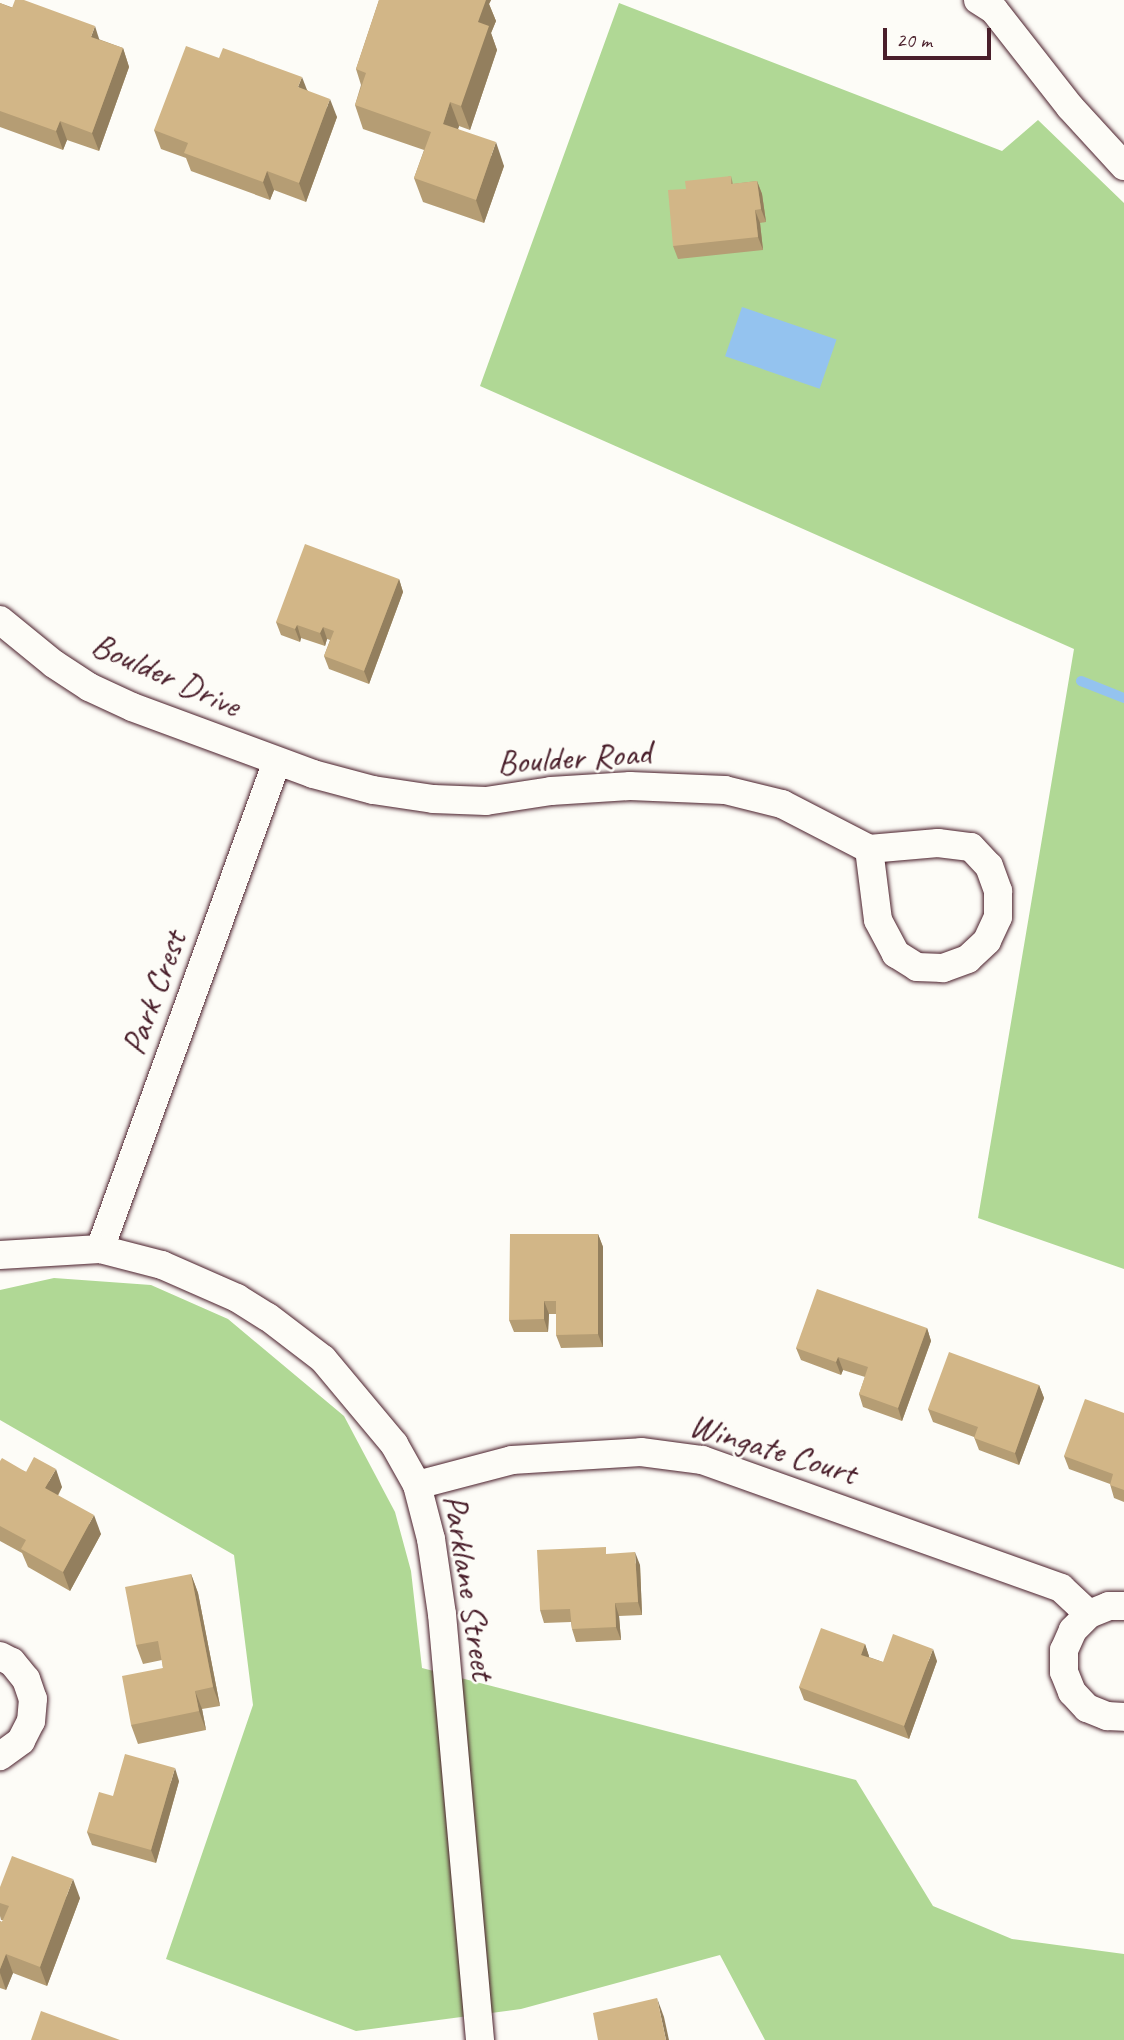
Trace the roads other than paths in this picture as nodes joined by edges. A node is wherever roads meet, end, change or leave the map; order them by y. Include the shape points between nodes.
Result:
1 (988, 3) edge
2 (1124, 166) edge
3 (0, 620) edge
4 (277, 761) junction
5 (869, 849) junction
6 (100, 1250) junction
7 (0, 1255) edge
8 (416, 1486) junction
9 (1124, 1606) edge
10 (1089, 1614) junction
11 (0, 1656) edge
12 (1124, 1717) edge
13 (0, 1756) edge
14 (480, 2040) edge

1 - 2 street via 1070,107
3 - 4 street, Boulder Drive via 89,687
4 - 5 street, Boulder Road via 373,790 433,799 486,801 630,786 725,790 782,804
4 - 6 street, Park Crest
5 - 5 street via 878,920 896,954 917,967 943,968 968,959 987,941 998,917 999,891 989,866 971,847 938,843
6 - 7 street, Parklane Street
6 - 8 street, Parklane Street via 162,1265 204,1282 299,1339 345,1382 394,1444
8 - 10 street, Wingate Court via 512,1460 641,1452 702,1460 1061,1588
8 - 14 street, Parklane Street via 431,1539 442,1615
9 - 10 street
10 - 12 street via 1073,1630 1064,1650 1064,1672 1072,1692 1087,1708
11 - 13 street via 26,1679 33,1699 31,1721 21,1741

